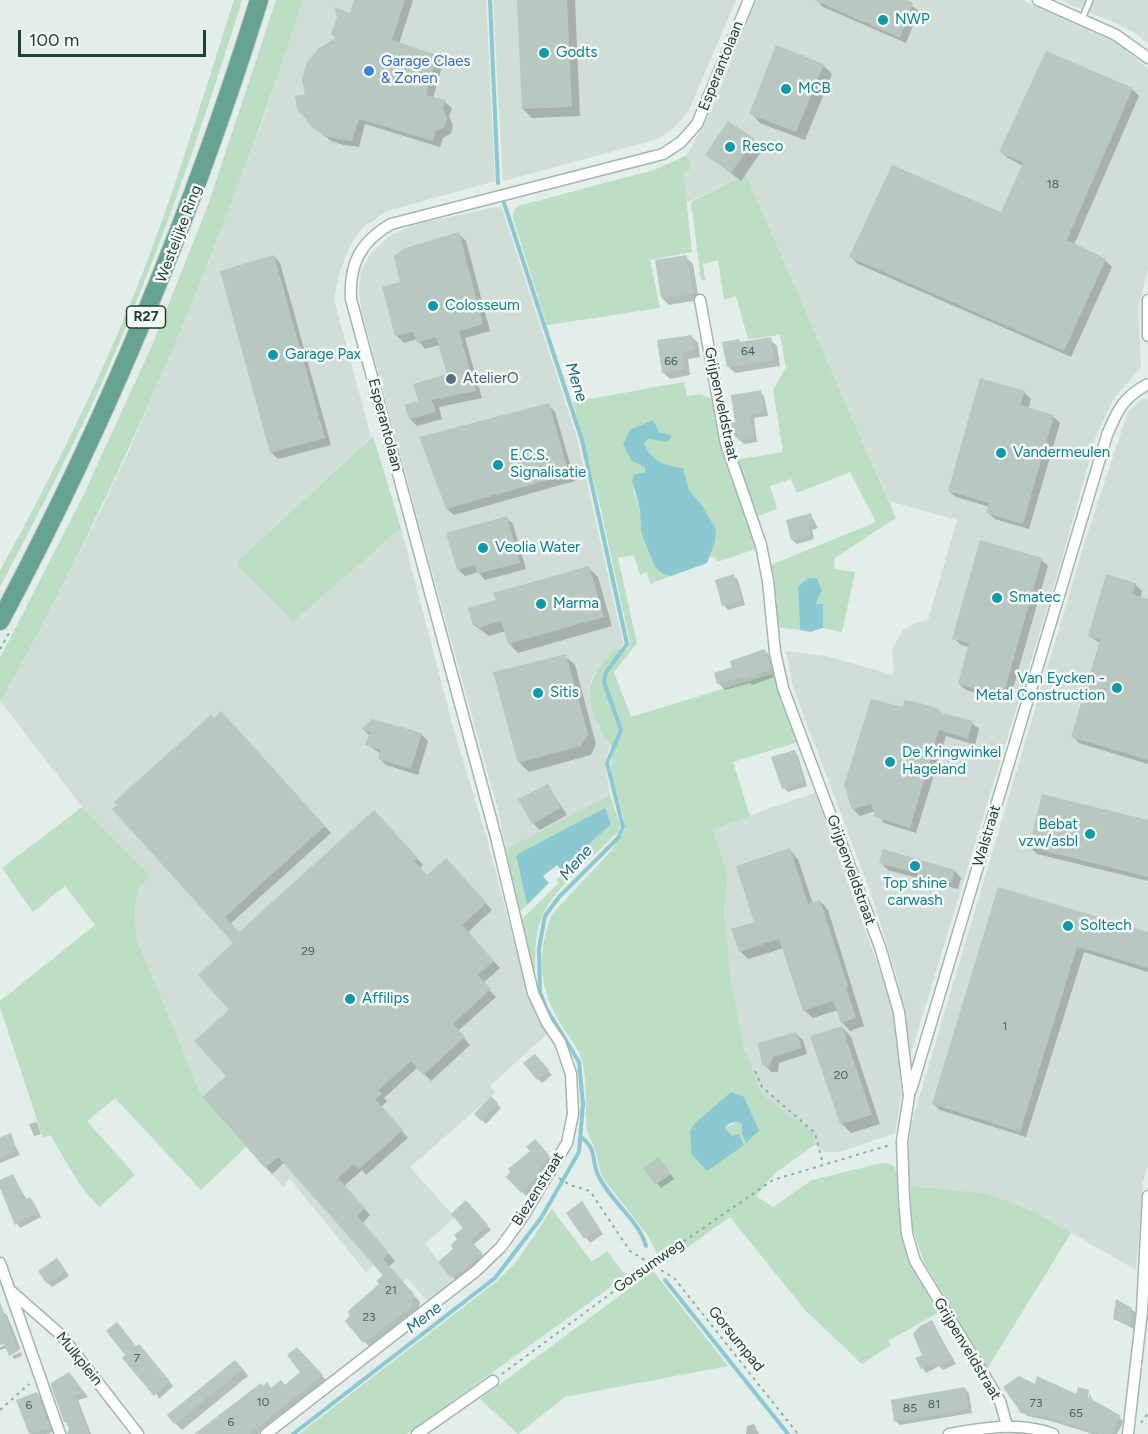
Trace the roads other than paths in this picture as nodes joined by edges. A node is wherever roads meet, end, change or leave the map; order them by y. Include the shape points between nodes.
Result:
1 (259, 0) edge
2 (749, 0) edge
3 (1038, 0) edge
4 (1090, 0) edge
5 (1082, 19) junction
6 (1148, 58) edge
7 (700, 300) dead end
8 (1148, 300) edge
9 (1148, 336) edge
10 (1148, 384) edge
11 (0, 621) edge
12 (498, 842) joint
13 (909, 1096) junction
14 (1148, 1196) edge
15 (0, 1263) edge
16 (12, 1292) junction
17 (493, 1381) road end
18 (1007, 1426) junction
19 (60, 1434) edge
20 (138, 1434) edge
21 (266, 1434) edge
22 (417, 1434) edge
23 (949, 1434) edge
24 (1053, 1434) edge
25 (1128, 1434) edge

1 - 11 main road, Westelijke Ring / R27 via 226,107 159,285 77,469
2 - 12 street, Esperantolaan via 698,124 681,142 663,154 392,224 377,232 367,244 350,276 351,299
3 - 5 street
4 - 5 lane
5 - 6 street via 1116,34
7 - 13 street, Grijpenveldstraat via 726,444 761,544 781,680 880,947 899,1012
8 - 9 street
10 - 13 street, Walstraat via 1131,393 1107,435
12 - 21 street, Biezenstraat via 533,993 560,1042 572,1074 573,1114 567,1143 501,1247
13 - 18 street, Grijpenveldstraat via 902,1141 907,1234 915,1261 1000,1401
14 - 25 street via 1142,1311
15 - 16 street
16 - 19 street
16 - 20 street, Mulkplein via 61,1335
17 - 22 street
18 - 23 street
18 - 24 street

